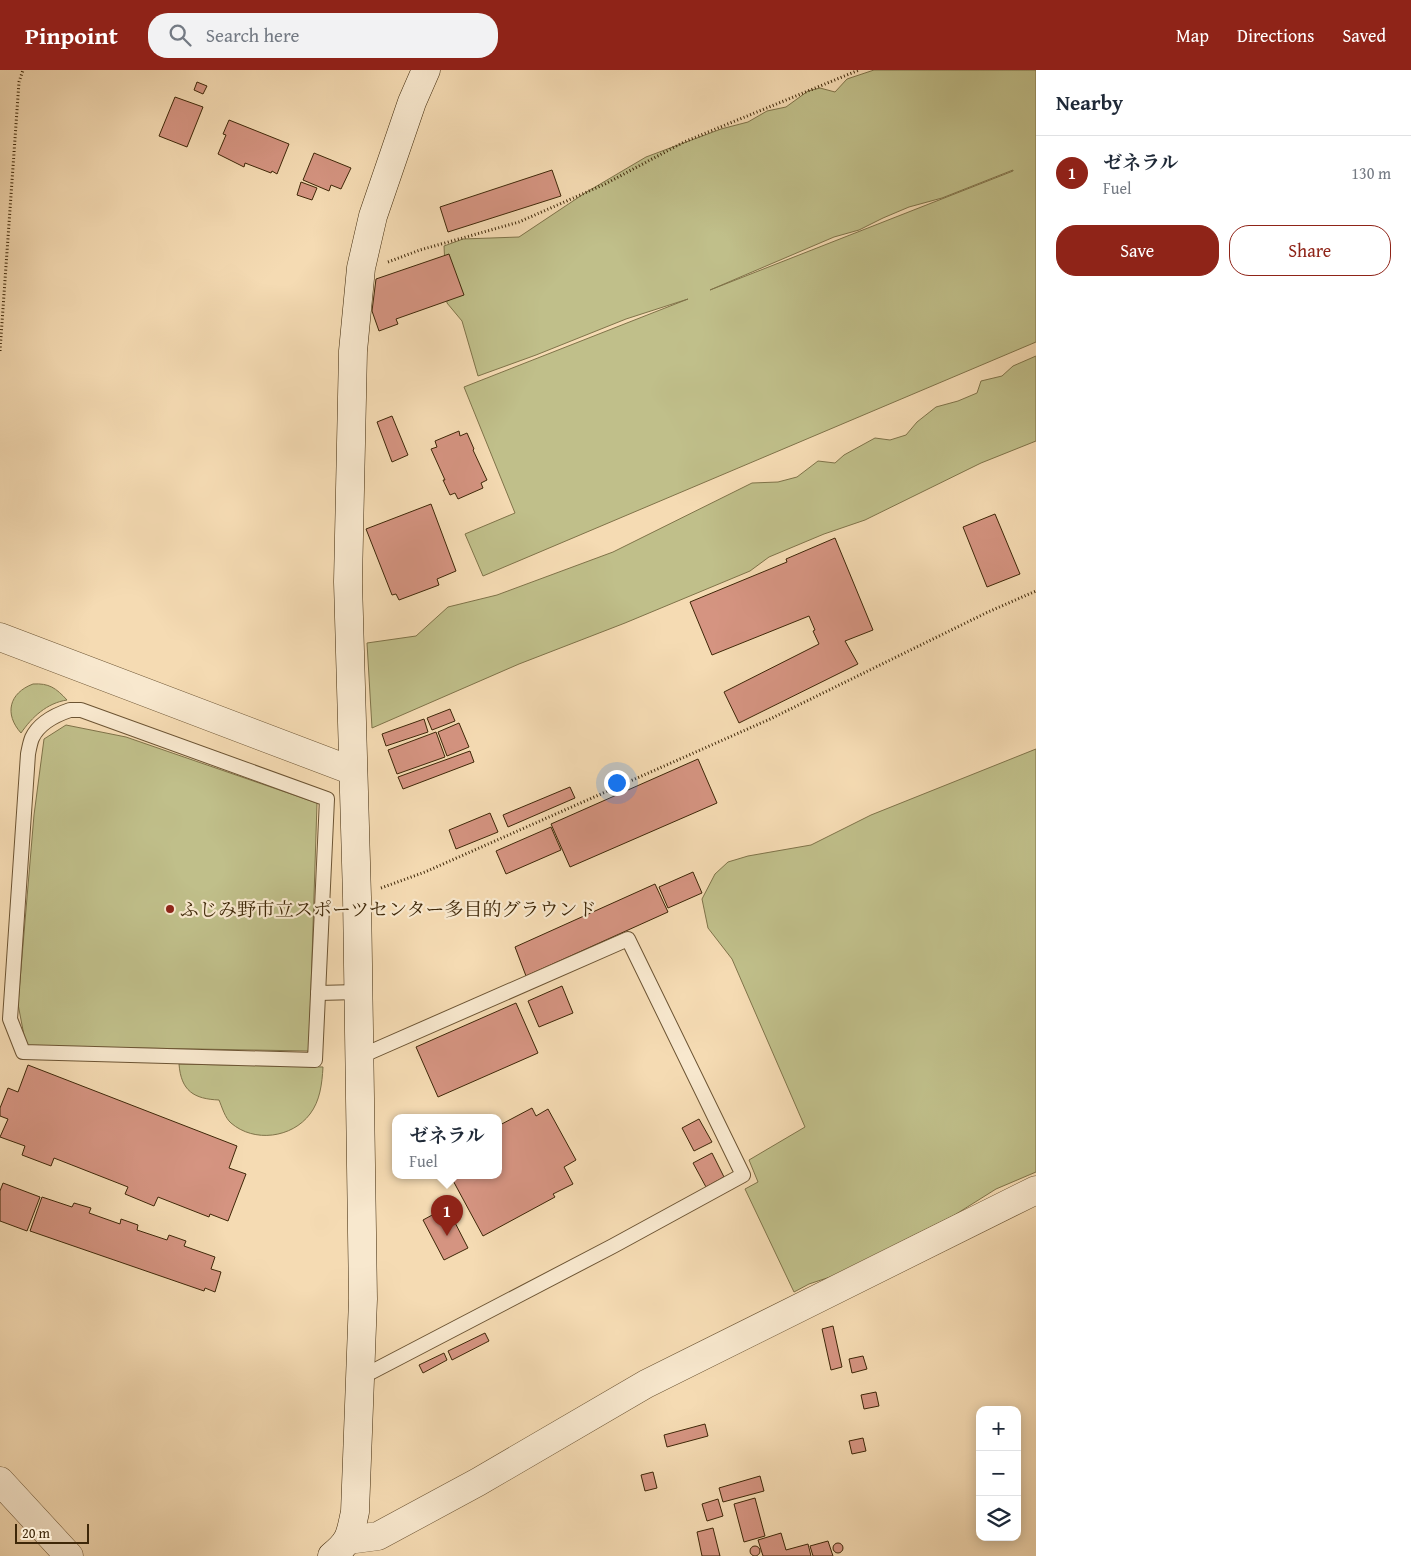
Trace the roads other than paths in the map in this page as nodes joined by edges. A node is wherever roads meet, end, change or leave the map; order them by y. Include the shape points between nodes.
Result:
1 (426, 70) edge
2 (0, 637) edge
3 (352, 771) junction
4 (318, 992) junction
5 (358, 992) junction
6 (359, 1056) junction
7 (1036, 1190) edge
8 (360, 1378) junction
9 (0, 1481) edge
10 (340, 1548) edge
11 (69, 1556) edge

1 - 3 street via 373,216 360,277 352,351 348,572
2 - 3 street
3 - 5 street
4 - 4 lane via 315,1060 22,1052 10,1019 28,754 32,738 41,726 55,715 81,710 328,799
4 - 5 lane
5 - 6 street
6 - 8 street via 363,1299
6 - 8 lane via 628,939 743,1175
7 - 10 street via 646,1384 378,1536
8 - 10 street via 355,1512
9 - 11 street

